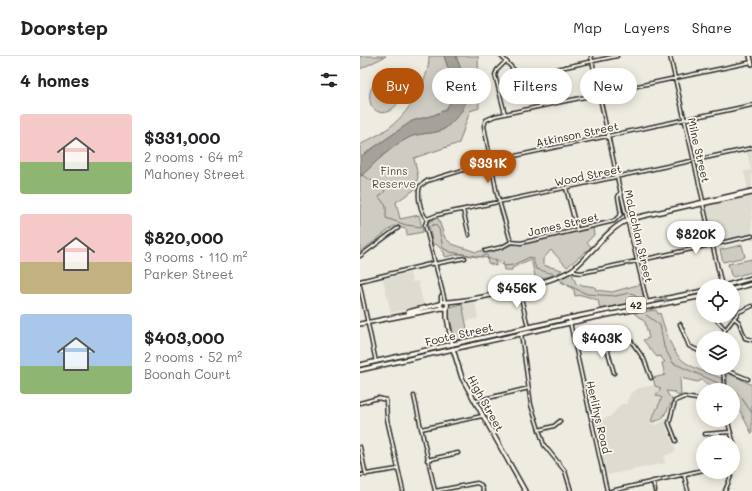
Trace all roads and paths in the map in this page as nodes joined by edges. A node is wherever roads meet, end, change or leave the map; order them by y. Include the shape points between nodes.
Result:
1 (501, 56) edge
2 (591, 56) edge
3 (617, 56) edge
4 (670, 56) edge
5 (750, 56) edge
6 (506, 61) junction
7 (592, 61) junction
8 (752, 63) edge
9 (593, 68) edge
10 (674, 78) junction
11 (637, 86) edge
12 (580, 99) edge
13 (601, 104) edge
14 (752, 105) edge
15 (505, 114) junction
16 (684, 120) junction
17 (608, 136) junction
18 (752, 148) edge
19 (491, 161) junction
20 (694, 161) junction
21 (617, 177) junction
22 (566, 188) junction
23 (620, 192) junction
24 (752, 192) edge
25 (500, 202) junction
26 (703, 202) junction
27 (463, 210) junction
28 (427, 219) junction
29 (628, 220) junction
30 (398, 228) dead end
31 (576, 230) junction
32 (469, 234) dead end
33 (752, 236) edge
34 (511, 242) junction
35 (713, 244) junction
36 (485, 251) dead end
37 (360, 256) edge
38 (465, 258) dead end
39 (637, 261) junction
40 (434, 264) junction
41 (573, 269) junction
42 (721, 279) edge
43 (360, 281) edge
44 (751, 283) edge
45 (740, 284) edge
46 (360, 286) edge
47 (740, 287) edge
48 (519, 288) junction
49 (696, 292) edge
50 (696, 297) edge
51 (462, 300) junction
52 (647, 302) junction
53 (443, 304) junction
54 (752, 306) edge
55 (447, 307) junction
56 (648, 307) junction
57 (740, 312) edge
58 (447, 318) junction
59 (569, 318) junction
60 (368, 322) junction
61 (570, 322) junction
62 (719, 323) edge
63 (730, 323) edge
64 (739, 323) edge
65 (360, 324) edge
66 (680, 324) dead end
67 (528, 327) junction
68 (725, 329) joint
69 (627, 331) dead end
70 (521, 333) junction
71 (626, 334) junction
72 (604, 338) junction
73 (752, 340) edge
74 (452, 344) junction
75 (575, 345) junction
76 (453, 348) junction
77 (696, 350) edge
78 (376, 362) junction
79 (360, 365) edge
80 (360, 370) edge
81 (614, 373) dead end
82 (739, 375) edge
83 (651, 378) dead end
84 (748, 379) dead end
85 (529, 388) junction
86 (414, 396) dead end
87 (696, 399) edge
88 (475, 401) junction
89 (360, 403) edge
90 (483, 416) junction
91 (560, 421) dead end
92 (729, 427) edge
93 (421, 429) junction
94 (539, 430) junction
95 (730, 432) junction
96 (705, 434) dead end
97 (731, 435) edge
98 (676, 442) dead end
99 (360, 447) edge
100 (458, 452) dead end
101 (427, 460) junction
102 (398, 469) junction
103 (696, 472) edge
104 (360, 475) edge
105 (366, 475) junction
106 (684, 475) junction
107 (730, 479) edge
108 (653, 482) junction
109 (402, 490) edge
110 (622, 490) edge
111 (435, 491) edge
112 (483, 491) edge
113 (525, 491) edge
114 (571, 491) edge
115 (607, 491) edge
116 (611, 491) edge
117 (655, 491) edge
118 (688, 491) edge
119 (725, 491) edge

1 - 6 street
2 - 7 street, McLachlan Street
3 - 7 street
4 - 10 street, Milne Street
5 - 8 main road
6 - 7 street via 523,76
6 - 15 street via 497,70 496,75
7 - 9 street, McLachlan Street
8 - 10 street
10 - 11 street
10 - 16 street, Milne Street
12 - 15 street
13 - 17 street, McLachlan Street
14 - 16 street, Atkinson Street
15 - 19 street via 484,122
16 - 17 street, Atkinson Street
16 - 20 street, Milne Street
17 - 19 street, Atkinson Street
17 - 21 street, McLachlan Street
18 - 20 street, Wood Street
19 - 25 street
19 - 28 street, Atkinson Street via 422,184 419,194
20 - 21 street, Wood Street
20 - 26 street, Milne Street
21 - 22 street, Wood Street
21 - 23 street, McLachlan Street
22 - 25 street, Wood Street
22 - 31 street
23 - 29 street, McLachlan Street
23 - 31 street, James Street via 618,197 621,213 618,219
24 - 26 main road
25 - 27 street, Wood Street
25 - 34 street
26 - 29 main road
26 - 35 street, Milne Street
27 - 28 street, Wood Street
27 - 32 street
28 - 40 street via 425,225
29 - 39 street, McLachlan Street
29 - 41 main road via 613,230
30 - 37 street
31 - 34 street, James Street via 517,244
33 - 35 street
34 - 36 street, James Street
35 - 39 street
35 - 42 street, Milne Street
38 - 40 street
39 - 41 street via 581,273
39 - 52 street, McLachlan Street
40 - 43 street
40 - 53 street
41 - 48 main road via 553,279
44 - 45 main road
44 - 47 main road
46 - 60 street
48 - 51 main road
48 - 67 street
52 -> 49 main road, Foote Street / 42
50 - 56 main road, Foote Street / 42
51 - 53 main road
51 - 55 main road
52 - 56 main road
52 - 59 main road, Foote Street / 42
53 - 55 main road, High Street
53 - 58 main road, High Street
53 - 60 main road
54 - 57 street
55 - 58 main road, High Street
56 - 61 main road, Foote Street / 42
58 - 74 main road, High Street
59 - 61 street, Herlihys Road
59 - 67 main road, Foote Street / 42
60 - 65 main road
60 - 78 street
61 - 70 main road, Foote Street / 42
61 - 75 street, Herlihys Road
62 - 68 street
63 - 68 street
64 - 73 street via 744,337
66 - 77 street via 689,346
67 - 74 main road, Foote Street / 42
69 - 71 street
70 - 76 main road, Foote Street / 42
70 - 85 street
71 - 72 street
71 - 83 street via 644,359
72 - 75 street
72 - 81 street
74 - 76 main road, High Street
74 - 78 main road, Foote Street / 42
75 - 115 street, Herlihys Road
76 - 80 main road, Foote Street / 42
76 - 88 main road, High Street via 460,372
78 - 79 main road, Foote Street / 42
82 - 84 street
85 - 88 street
85 - 94 street via 531,406
86 - 93 street
87 - 98 street via 684,397 675,402 668,423
88 - 90 main road, High Street
89 - 102 street via 383,398 387,404
90 - 93 street
90 - 113 main road, High Street
91 - 94 street via 554,426
92 - 95 street
93 - 101 street
94 - 114 street via 544,445 565,471
95 - 96 street
95 - 97 street
99 - 105 street
100 - 101 street
101 - 111 street
102 - 105 street
102 - 109 street
103 - 106 street
104 - 105 street
106 - 108 street
106 - 118 street
107 - 119 street
108 - 110 street
108 - 117 street
110 - 116 street
111 - 112 street via 477,483

